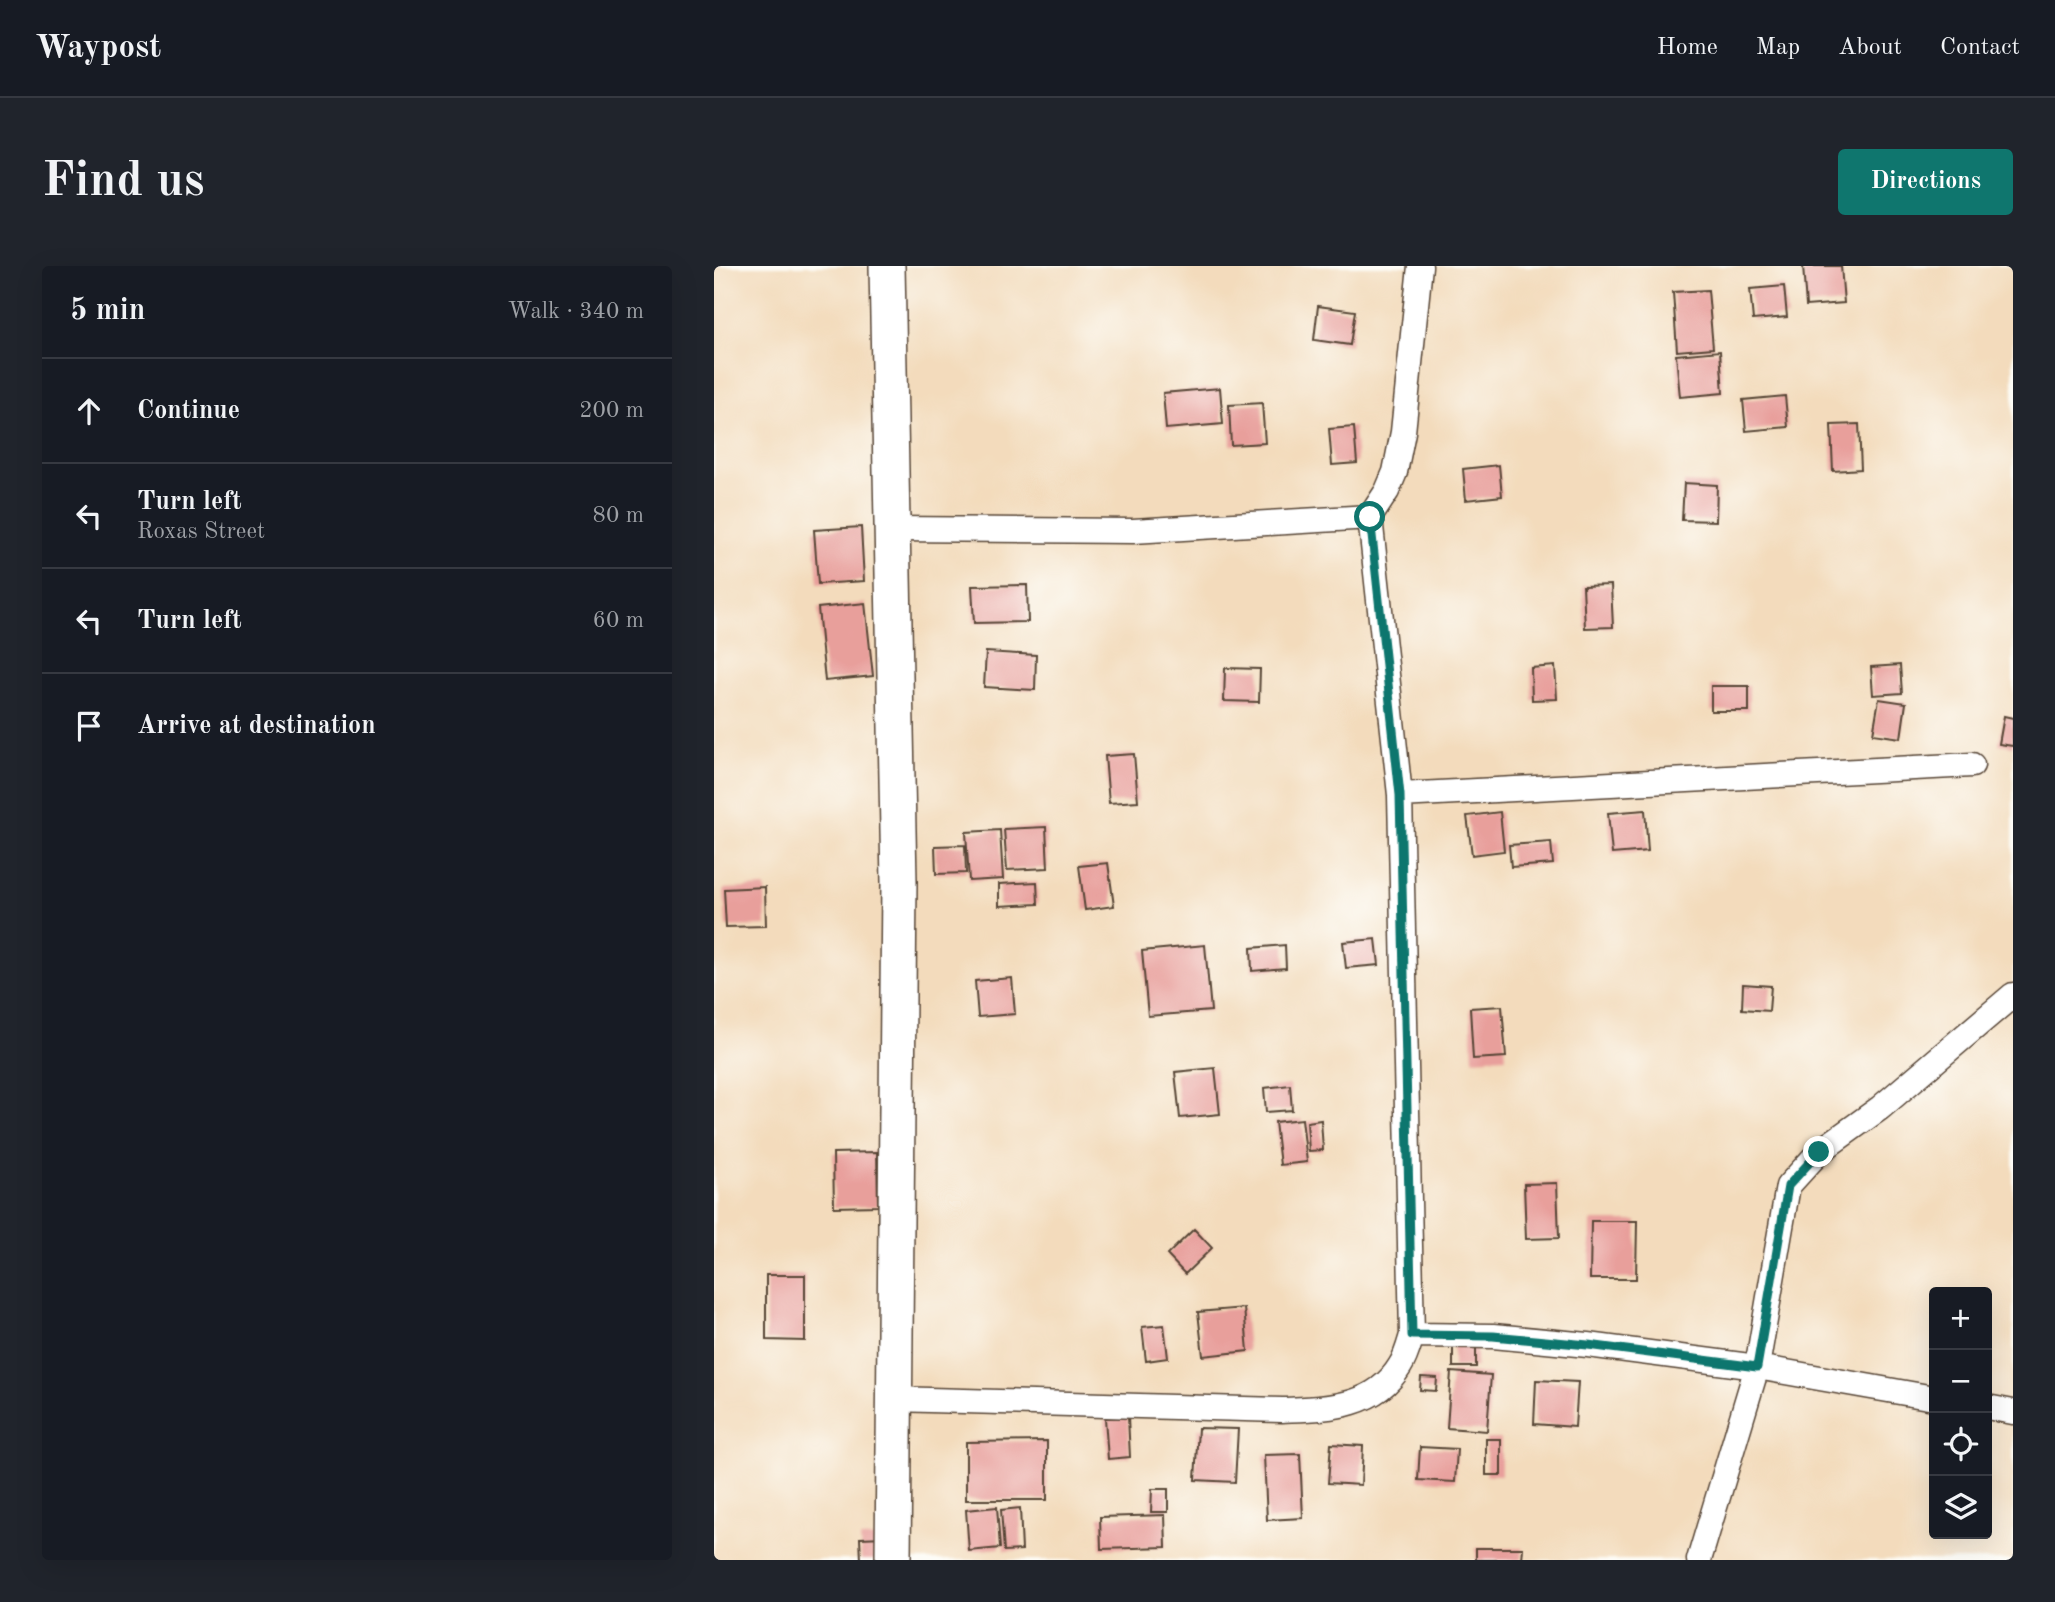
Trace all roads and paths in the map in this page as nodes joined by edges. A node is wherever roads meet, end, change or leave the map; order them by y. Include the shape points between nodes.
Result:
1 (887, 266) edge
2 (1419, 266) edge
3 (1370, 517) junction
4 (892, 529) junction
5 (1972, 765) dead end
6 (1400, 795) junction
7 (2013, 995) edge
8 (1412, 1335) junction
9 (1757, 1367) junction
10 (1929, 1397) edge
11 (894, 1399) junction
12 (1992, 1408) edge
13 (2013, 1412) edge
14 (893, 1560) edge
15 (1699, 1560) edge

1 - 4 street
2 - 3 street via 1403,432 1395,472
3 - 4 street via 1133,531
3 - 6 street
4 - 11 street via 899,882
5 - 6 street
6 - 8 street
7 - 9 street via 1880,1108 1819,1152 1788,1186
8 - 9 street via 1493,1336
8 - 11 street via 1400,1366 1377,1392 1338,1408
9 - 10 street
9 - 15 street
11 - 14 street
12 - 13 street

